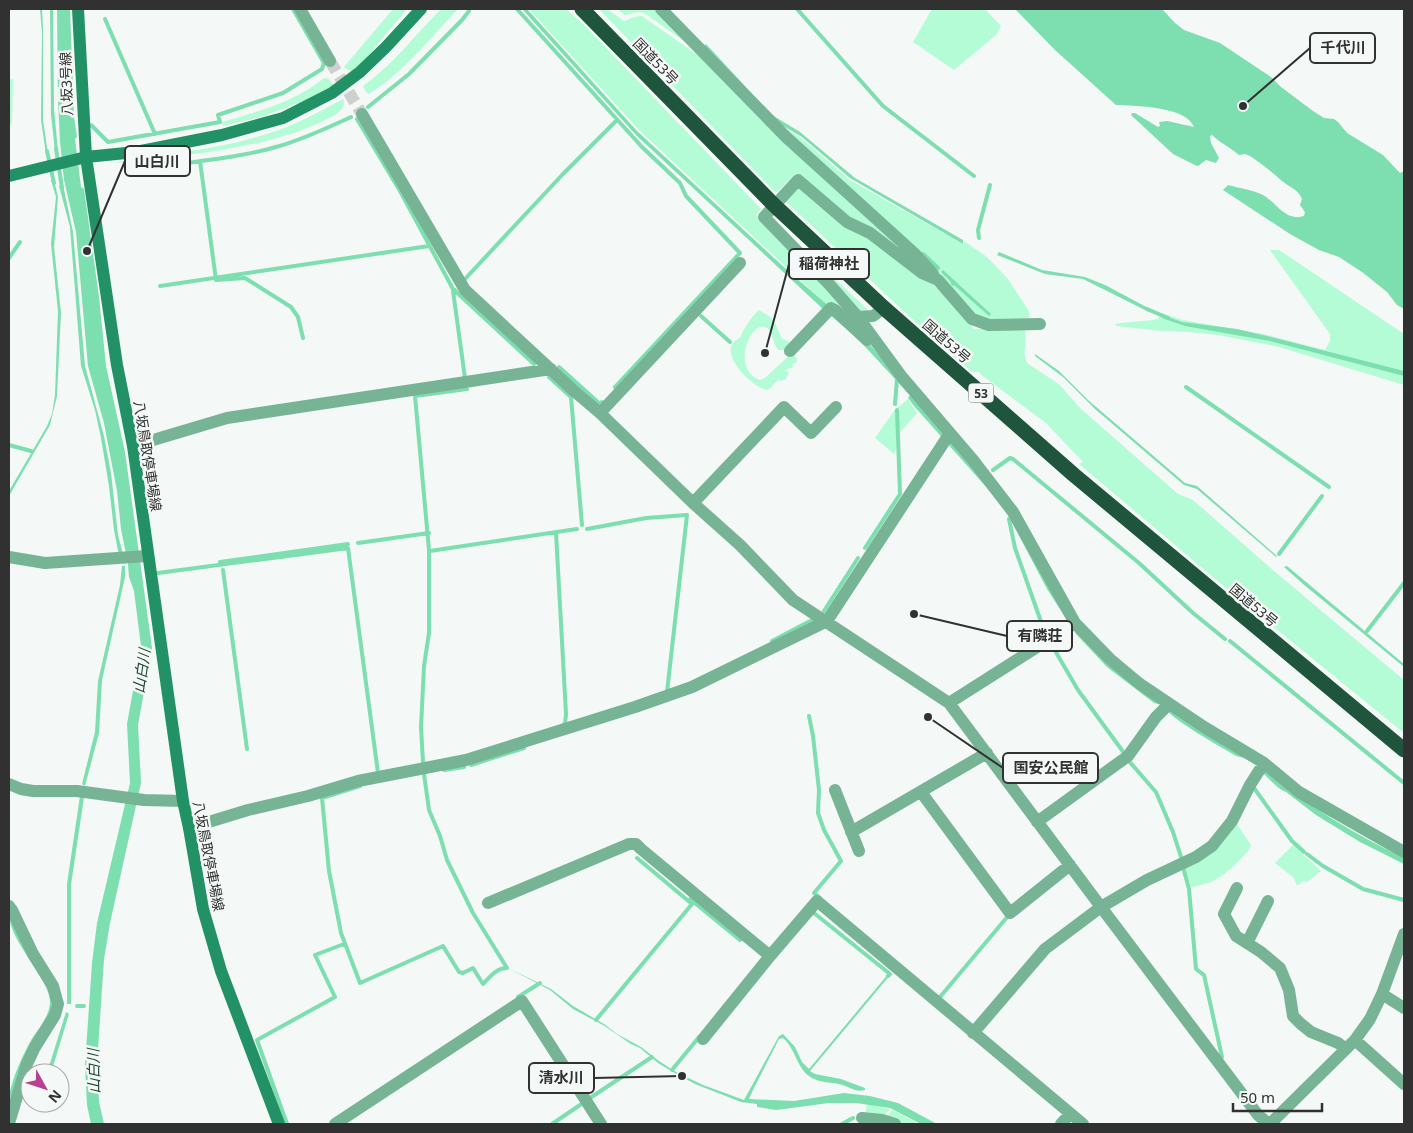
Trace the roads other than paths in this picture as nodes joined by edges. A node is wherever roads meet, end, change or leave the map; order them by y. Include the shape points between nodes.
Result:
1 (78, 9) edge
2 (300, 9) edge
3 (421, 9) edge
4 (582, 9) edge
5 (661, 9) edge
6 (330, 61) tunnel mouth
7 (362, 114) tunnel mouth
8 (83, 158) junction
9 (9, 176) edge
10 (774, 205) junction
11 (740, 263) dead end
12 (938, 280) junction
13 (884, 308) junction
14 (858, 317) junction
15 (1040, 324) dead end
16 (790, 351) dead end
17 (895, 367) junction
18 (551, 369) junction
19 (836, 407) dead end
20 (600, 413) junction
21 (950, 433) junction
22 (133, 446) junction
23 (694, 503) junction
24 (147, 556) junction
25 (9, 557) edge
26 (827, 621) junction
27 (1075, 623) junction
28 (950, 703) junction
29 (1169, 704) junction
30 (1404, 750) edge
31 (987, 753) junction
32 (1264, 763) junction
33 (9, 784) edge
34 (835, 790) dead end
35 (922, 792) junction
36 (183, 801) junction
37 (1038, 822) junction
38 (189, 828) junction
39 (851, 832) junction
40 (859, 851) dead end
41 (1404, 852) edge
42 (1070, 865) junction
43 (1237, 888) dead end
44 (1268, 901) dead end
45 (488, 903) dead end
46 (9, 906) edge
47 (1101, 908) junction
48 (1403, 940) edge
49 (1247, 943) junction
50 (770, 956) junction
51 (1382, 994) junction
52 (1404, 1008) edge
53 (973, 1033) junction
54 (703, 1039) dead end
55 (1351, 1045) junction
56 (1404, 1084) edge
57 (1070, 1114) junction
58 (859, 1121) edge
59 (9, 1123) edge
60 (279, 1124) edge
61 (335, 1124) edge
62 (601, 1124) edge
63 (895, 1124) edge
64 (1061, 1124) edge
65 (1083, 1124) edge
66 (1269, 1124) edge

1 - 8 main road, 八坂3号線
2 - 6 street
3 - 8 main road via 360,72 332,93 283,118 222,135 136,152
4 - 10 highway, 国道53号 / 53
5 - 12 street via 786,137 915,254
7 - 18 street via 465,290
8 - 9 main road
8 - 22 main road, 八坂鳥取停車場線
10 - 12 street via 798,180 847,222 870,233 922,273
10 - 13 highway, 国道53号 / 53
10 - 14 street via 764,217
11 - 20 street
12 - 15 street via 972,319 989,325
13 - 14 street via 873,316
13 - 30 highway, 国道53号 / 53 via 1074,476
14 - 17 street
16 - 17 street via 833,308 884,360
17 - 21 street
18 - 20 street
18 - 22 street via 227,418
19 - 23 street via 810,433 784,407
20 - 23 street
21 - 26 street
21 - 27 street via 1013,512
22 - 24 main road, 八坂鳥取停車場線
23 - 26 street via 793,600
24 - 25 street via 45,563
24 - 36 main road, 八坂鳥取停車場線
26 - 28 street
26 - 38 street via 692,687 635,707 466,760 358,781
27 - 28 street
27 - 29 street via 1110,659
28 - 31 street
29 - 32 street
29 - 37 street via 1128,756
31 - 35 street
31 - 37 street
32 - 41 street via 1299,792
32 - 47 street via 1232,821 1212,846
33 - 36 street via 33,791 77,790 144,800
34 - 39 street
35 - 39 street
35 - 42 street via 1010,913
36 - 38 main road, 八坂鳥取停車場線
37 - 42 street
38 - 60 main road, 八坂鳥取停車場線 via 202,909 221,970
39 - 40 street
42 - 47 street
43 - 49 street via 1224,914 1236,936
44 - 49 street
45 - 50 street via 628,844 636,844
46 - 59 street via 53,986 58,1004 55,1015 35,1047
47 - 53 street via 1046,949
47 - 66 street via 1258,1114
48 - 51 street
49 - 55 street via 1280,968 1289,990 1293,1016 1301,1024 1311,1032
50 - 53 street via 817,901
50 - 54 street
51 - 52 street
51 - 55 street via 1370,1019
53 - 57 street
55 - 56 street
55 - 66 street
57 - 64 street
57 - 65 street
58 - 63 street via 882,1120
61 - 62 street via 522,1001

